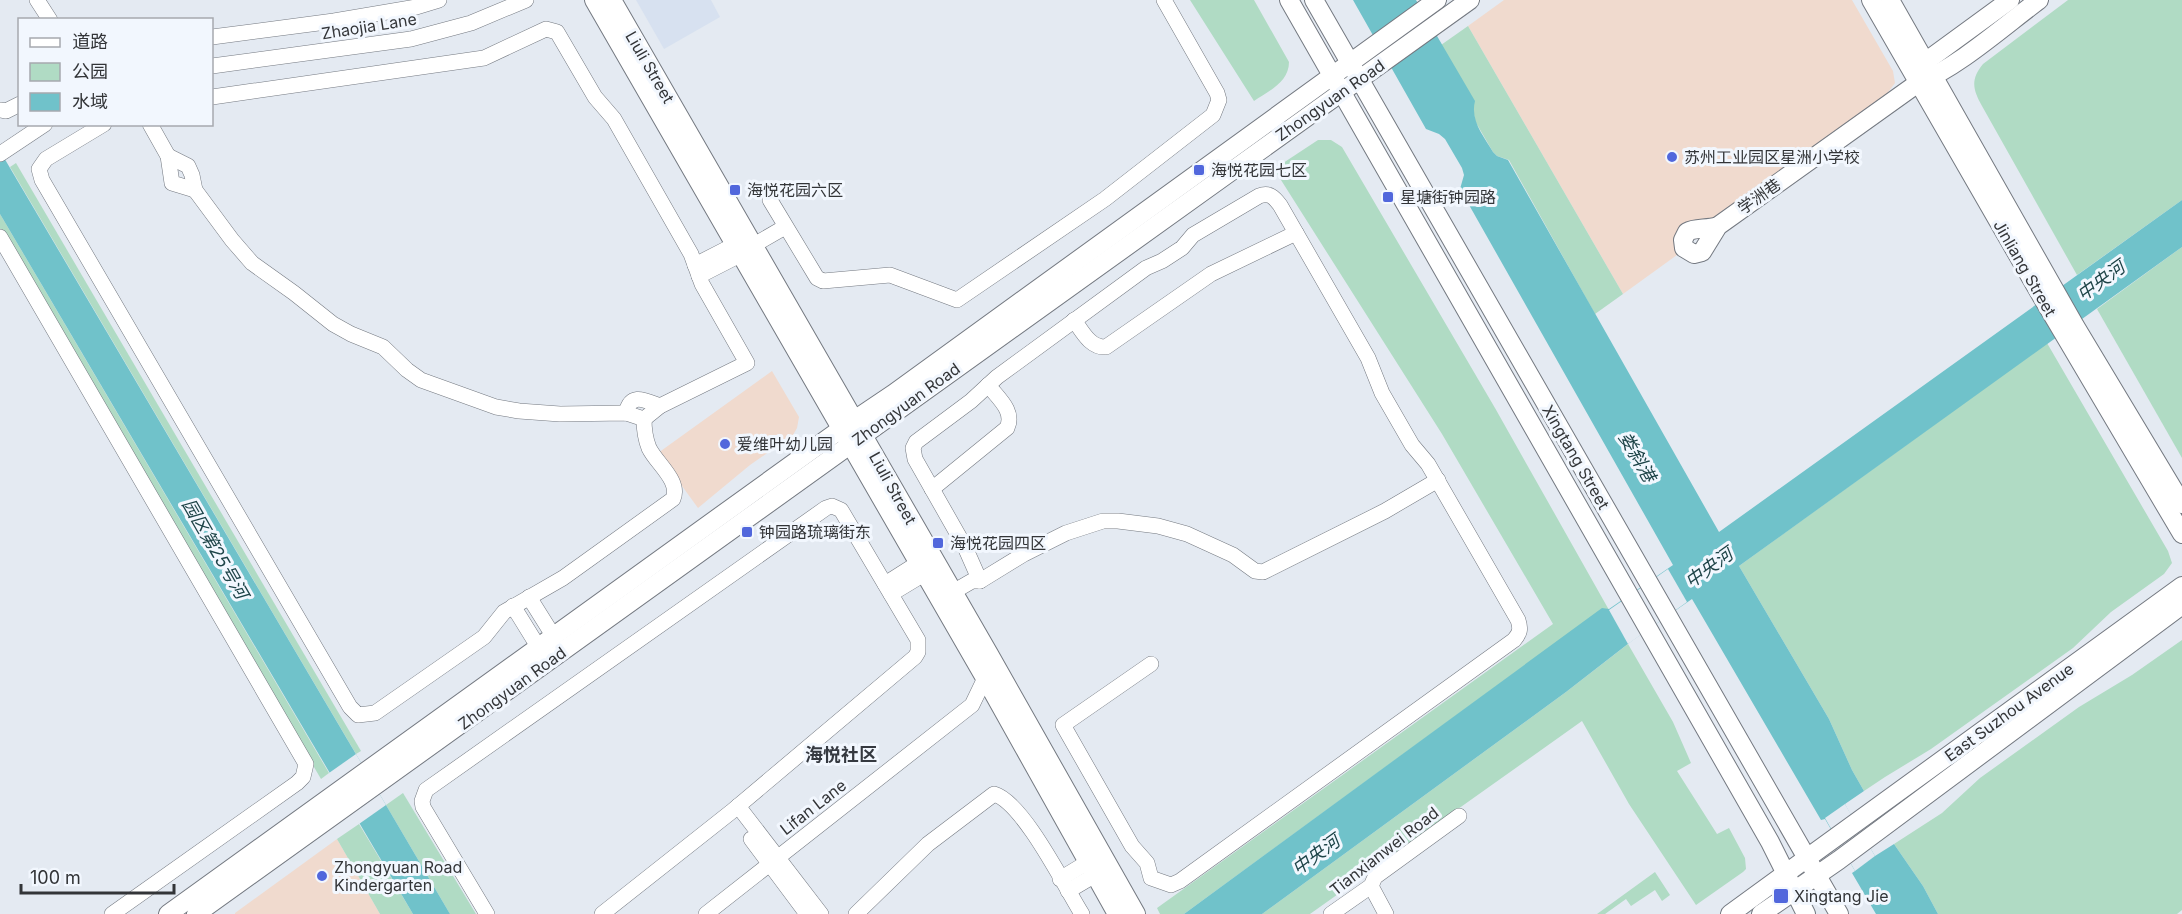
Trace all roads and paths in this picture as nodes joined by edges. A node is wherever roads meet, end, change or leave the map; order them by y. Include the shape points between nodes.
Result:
1 (37, 0) edge
2 (439, 0) edge
3 (526, 0) edge
4 (594, 0) edge
5 (612, 0) edge
6 (1164, 0) edge
7 (1289, 0) edge
8 (1314, 0) edge
9 (1437, 0) edge
10 (1470, 0) edge
11 (1871, 0) edge
12 (1890, 0) edge
13 (2010, 0) edge
14 (2039, 0) edge
15 (49, 18) edge
16 (213, 36) edge
17 (1350, 62) junction
18 (213, 66) edge
19 (1925, 74) junction
20 (1332, 75) junction
21 (1360, 80) junction
22 (1341, 93) junction
23 (213, 97) edge
24 (18, 105) edge
25 (0, 110) edge
26 (42, 126) edge
27 (101, 126) edge
28 (151, 126) edge
29 (1, 153) edge
30 (770, 200) dead end
31 (783, 223) junction
32 (1718, 226) dead end
33 (1296, 233) junction
34 (0, 237) edge
35 (744, 246) junction
36 (697, 270) junction
37 (1074, 320) junction
38 (2069, 330) junction
39 (988, 385) junction
40 (660, 406) junction
41 (626, 413) junction
42 (644, 419) junction
43 (852, 432) junction
44 (1437, 480) junction
45 (932, 489) junction
46 (2182, 504) edge
47 (2182, 534) edge
48 (921, 568) junction
49 (980, 581) junction
50 (2182, 586) edge
51 (888, 589) junction
52 (955, 596) junction
53 (529, 597) junction
54 (2182, 605) edge
55 (513, 606) junction
56 (547, 643) junction
57 (1151, 664) dead end
58 (991, 674) junction
59 (1004, 698) junction
60 (972, 705) junction
61 (371, 779) junction
62 (344, 798) junction
63 (734, 809) junction
64 (1459, 816) dead end
65 (1808, 859) junction
66 (774, 860) junction
67 (1091, 868) junction
68 (1785, 874) junction
69 (1817, 876) junction
70 (1064, 885) junction
71 (1371, 886) junction
72 (1794, 892) junction
73 (112, 914) edge
74 (168, 914) edge
75 (196, 914) edge
76 (487, 914) edge
77 (602, 914) edge
78 (706, 914) edge
79 (807, 914) edge
80 (821, 914) edge
81 (856, 914) edge
82 (1082, 914) edge
83 (1117, 914) edge
84 (1136, 914) edge
85 (1331, 914) edge
86 (1386, 914) edge
87 (1730, 914) edge
88 (1761, 914) edge
89 (1806, 914) edge
90 (1839, 914) edge

1 - 15 street
2 - 16 street via 334,21
3 - 18 street, Zhaojia Lane via 471,23 411,39
4 - 35 main road, Liuli Street
5 - 35 main road, Liuli Street
6 - 31 street via 1217,93 1219,100 1213,115 1105,199 957,300 890,275 823,281 812,273
7 - 20 main road, Xingtang Street
8 - 17 main road, Xingtang Street
9 - 17 main road, Zhongyuan Road
10 - 21 main road, Zhongyuan Road
11 - 19 main road, Jinliang Street
12 - 19 main road, Jinliang Street
13 - 19 main road
14 - 19 main road
17 - 20 main road, Zhongyuan Road
17 - 21 main road, Xingtang Street
19 - 32 main road, 学洲巷
19 - 38 main road, Jinliang Street
20 - 22 main road, Xingtang Street
20 - 43 main road, Zhongyuan Road via 902,387
21 - 22 main road, Zhongyuan Road
21 - 65 main road, Xingtang Street
22 - 43 main road, Zhongyuan Road
22 - 68 main road, Xingtang Street
23 - 36 street via 484,58 551,29 560,36 595,97 614,119
24 - 25 street
26 - 29 street
27 - 55 street via 46,159 39,174 354,712 363,716 375,713 484,637
28 - 41 street via 168,156 172,183 195,190 252,262 333,324 383,347 421,380 479,403 519,411
30 - 31 street
31 - 35 street
33 - 37 street via 1211,274 1106,347 1092,343
33 - 37 street via 1277,200 1259,196 1193,235 1182,248 1146,268
33 - 44 street via 1368,358 1382,393
34 - 73 street via 306,764 297,783
35 - 36 street
35 - 43 main road, Liuli Street
36 - 40 street via 747,363
37 - 39 street
38 - 46 main road, Jinliang Street
38 - 47 main road, Jinliang Street
39 - 45 street via 916,442 913,453
39 - 45 street via 1008,412 1007,428
40 - 41 street via 637,399 629,404
40 - 42 street
41 - 42 street
42 - 53 street via 650,448 675,489 673,499 563,578
43 - 48 main road, Liuli Street
43 - 52 main road, Liuli Street
43 - 56 main road, Zhongyuan Road
43 - 61 main road, Zhongyuan Road
44 - 49 street via 1385,511 1263,572 1187,534 1158,526 1103,521 1046,543
44 - 57 street via 1518,620 1519,634 1171,885 1151,878 1147,863 1131,846 1063,726
45 - 49 street
48 - 51 street
48 - 58 main road, Liuli Street
49 - 52 street via 976,589
50 - 65 main road, East Suzhou Avenue
51 - 63 street via 918,640 915,657
51 - 76 street via 844,513 837,507 826,508 426,790 423,807
52 - 58 main road, Liuli Street
53 - 55 street
53 - 56 street
54 - 69 main road, East Suzhou Avenue
55 - 56 street
56 - 61 main road, Zhongyuan Road
58 - 59 main road, Liuli Street
58 - 60 street, Lifan Lane
59 - 60 street, Lifan Lane
59 - 67 main road, Liuli Street
59 - 84 main road, Liuli Street
60 - 66 street, Lifan Lane
61 - 62 main road, Zhongyuan Road
62 - 74 main road, Zhongyuan Road
62 - 75 main road, Zhongyuan Road
63 - 66 street
63 - 77 street
64 - 71 street, Tianxianwei Road via 1375,878
65 - 68 main road, East Suzhou Avenue
65 - 69 main road, Xingtang Street
66 - 78 street, Lifan Lane
66 - 79 street
66 - 80 street
67 - 70 street
67 - 83 main road, Liuli Street
68 - 72 main road, Xingtang Street
68 - 87 main road, East Suzhou Avenue
69 - 72 main road, East Suzhou Avenue
69 - 90 main road, Xingtang Street
70 - 81 street via 1015,808 994,794 928,844
70 - 82 street
71 - 85 street, Tianxianwei Road
71 - 86 street
72 - 88 main road, East Suzhou Avenue
72 - 89 main road, Xingtang Street

